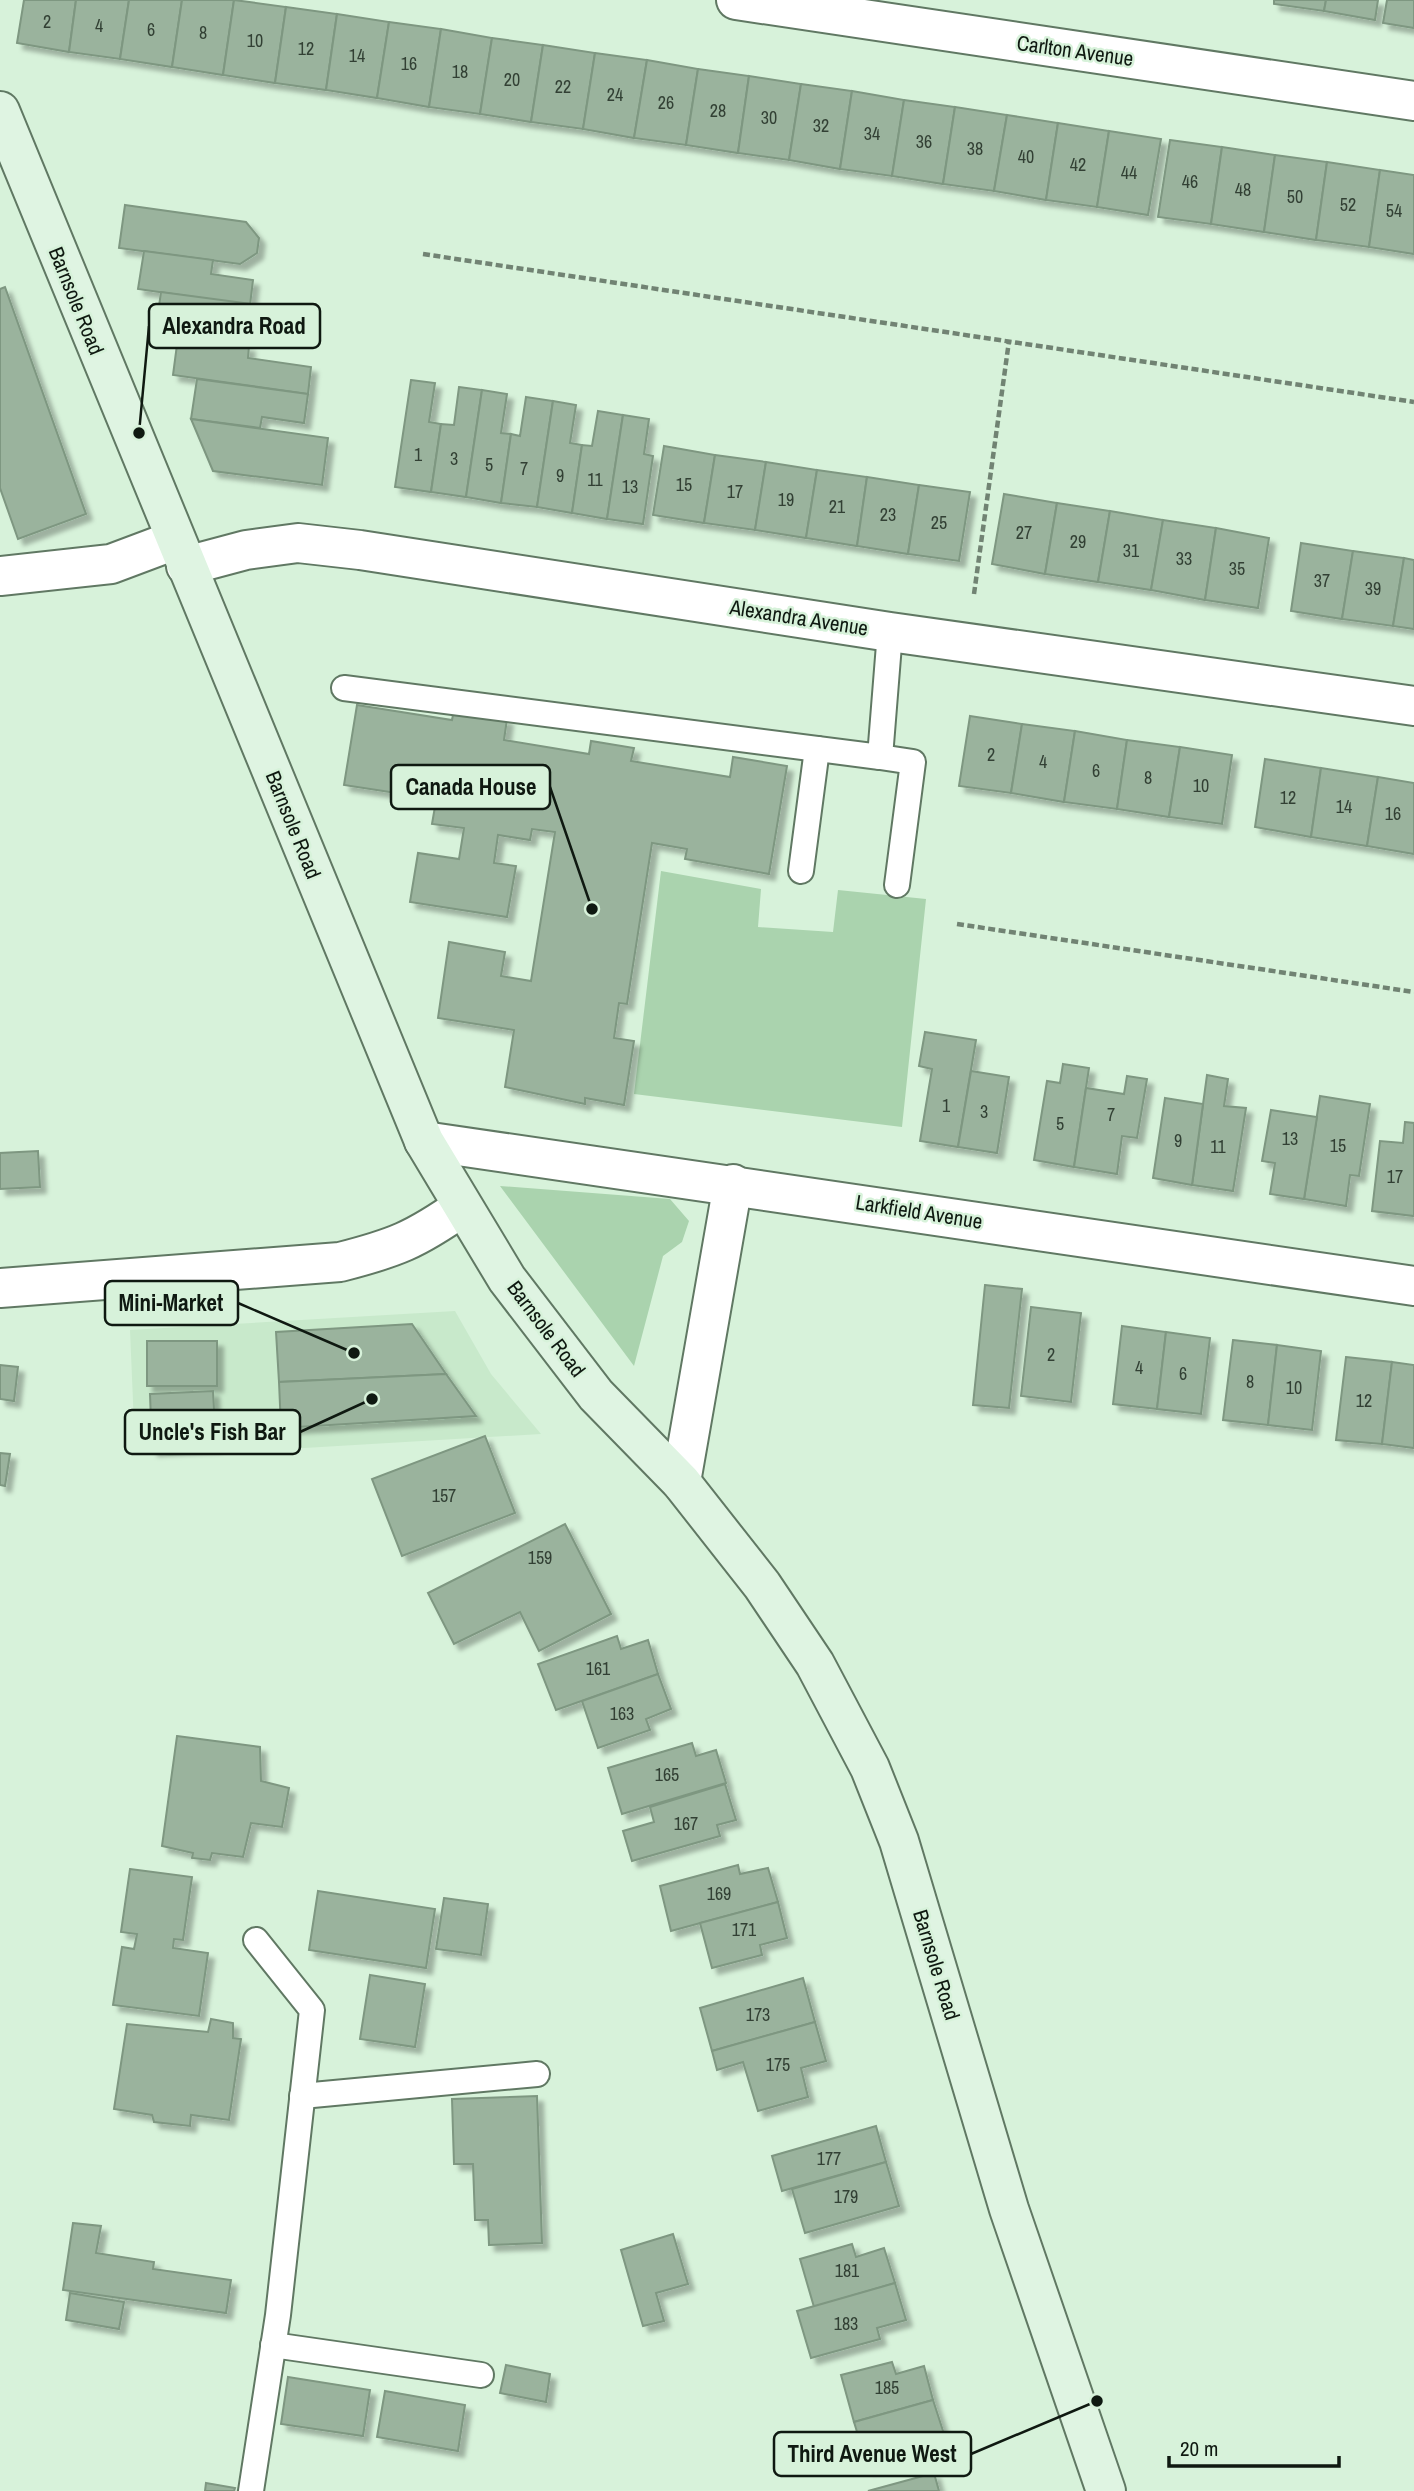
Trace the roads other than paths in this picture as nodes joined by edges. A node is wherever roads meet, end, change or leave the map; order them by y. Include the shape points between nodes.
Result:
1 (736, 0) edge
2 (1414, 101) edge
3 (0, 111) edge
4 (181, 553) junction
5 (0, 576) edge
6 (890, 632) junction
7 (344, 688) dead end
8 (1414, 706) edge
9 (817, 749) junction
10 (880, 757) junction
11 (801, 871) dead end
12 (897, 885) dead end
13 (424, 1140) junction
14 (733, 1184) junction
15 (462, 1207) junction
16 (1414, 1286) edge
17 (0, 1288) edge
18 (681, 1482) junction
19 (256, 1940) dead end
20 (537, 2074) dead end
21 (302, 2096) junction
22 (273, 2345) junction
23 (481, 2375) dead end
24 (251, 2491) edge
25 (1106, 2491) edge

1 - 2 street, Carlton Avenue
3 - 4 street, Barnsole Road
4 - 5 street, Alexandra Avenue
4 - 6 street, Alexandra Avenue via 298,543
4 - 13 street, Barnsole Road
6 - 8 street, Alexandra Avenue
6 - 10 lane
7 - 9 lane
9 - 10 lane
9 - 11 lane
10 - 12 lane via 913,762
13 - 14 street, Larkfield Avenue
13 - 15 street, Barnsole Road
14 - 16 street, Larkfield Avenue
14 - 18 street
15 - 17 street via 421,1236 340,1262
15 - 18 street, Barnsole Road via 507,1279 596,1395
18 - 25 street, Barnsole Road via 762,1585 807,1653 870,1768 899,1842 1009,2209
19 - 21 lane via 312,2010
20 - 21 lane
21 - 22 lane
22 - 23 lane
22 - 24 lane

